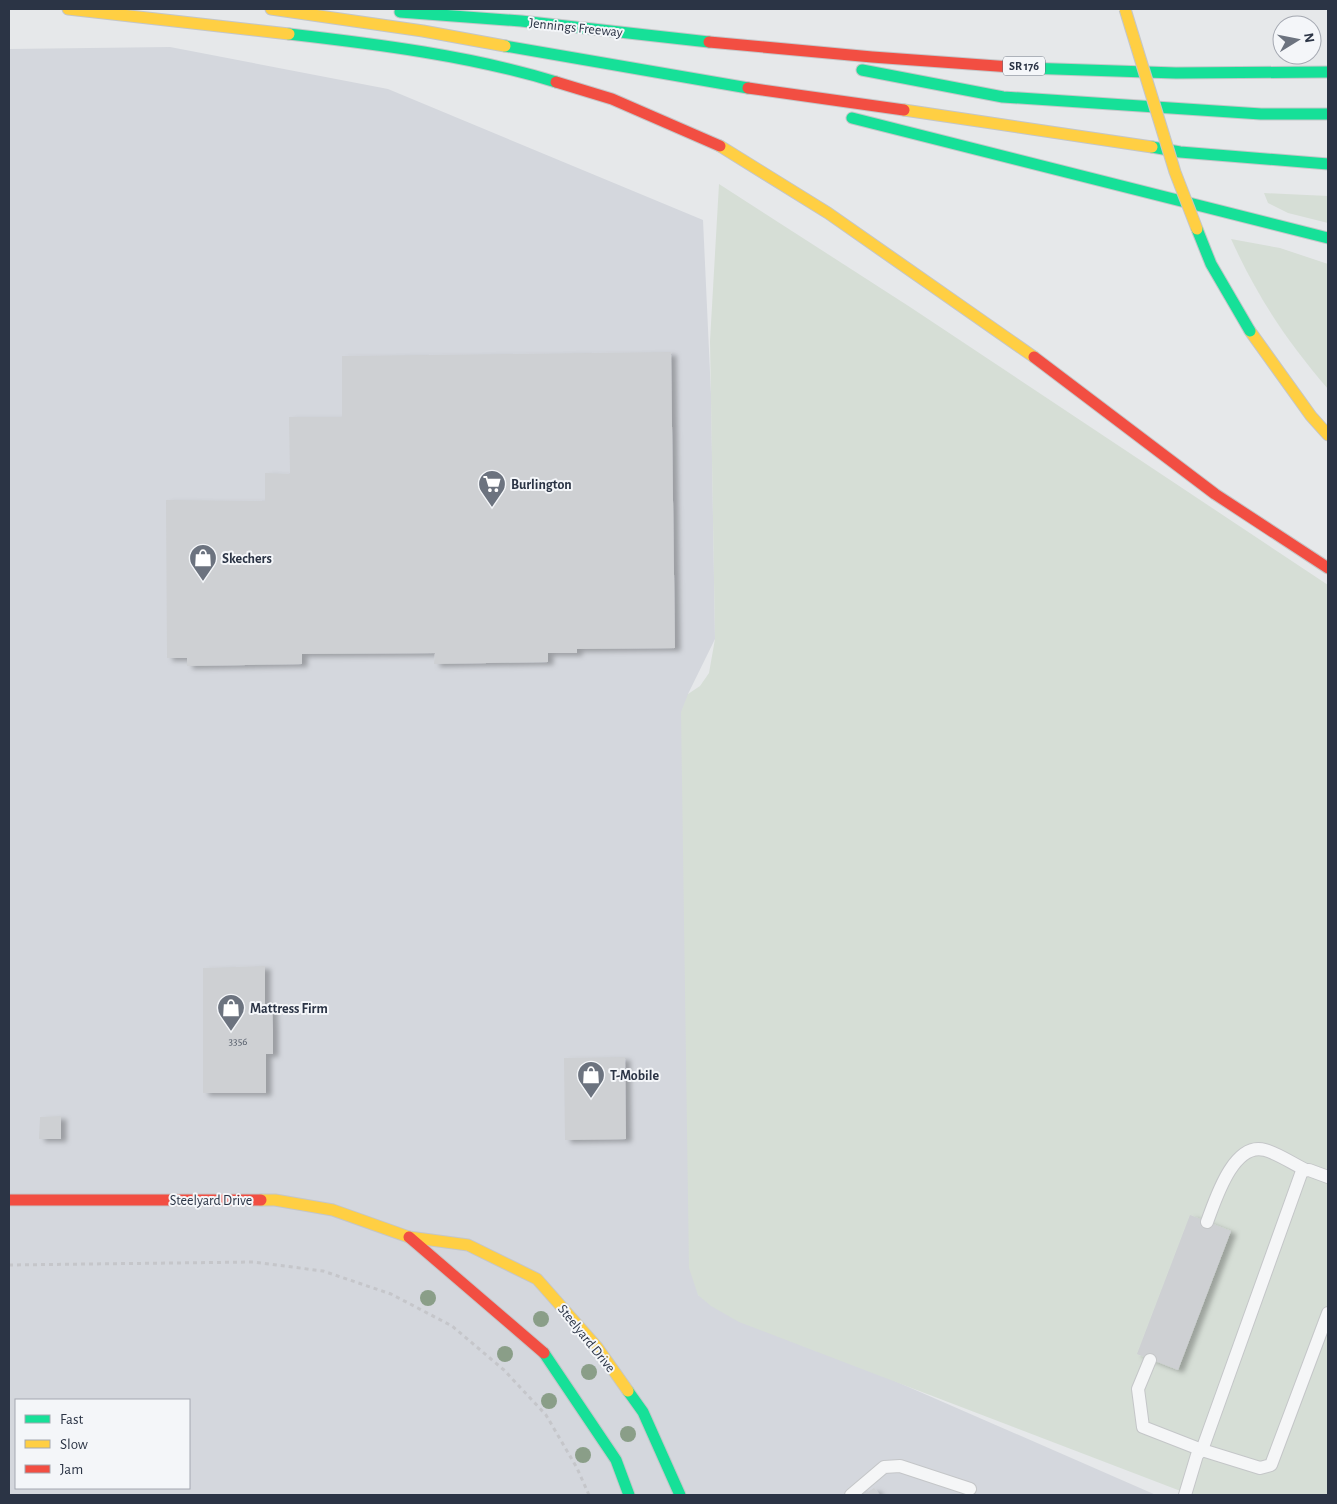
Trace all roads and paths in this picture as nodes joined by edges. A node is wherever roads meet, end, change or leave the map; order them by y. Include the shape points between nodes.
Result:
1 (68, 9) edge
2 (271, 9) edge
3 (311, 9) edge
4 (1125, 9) edge
5 (370, 11) dead end
6 (389, 12) dead end
7 (720, 43) junction
8 (1328, 72) edge
9 (702, 82) junction
10 (816, 110) dead end
11 (1328, 114) edge
12 (845, 116) dead end
13 (1328, 164) edge
14 (1328, 238) edge
15 (1328, 435) edge
16 (1328, 568) edge
17 (1306, 1170) junction
18 (1328, 1177) edge
19 (9, 1200) edge
20 (1207, 1222) dead end
21 (408, 1237) junction
22 (9, 1264) edge
23 (1328, 1313) edge
24 (1150, 1360) dead end
25 (1202, 1450) junction
26 (970, 1488) dead end
27 (589, 1495) edge
28 (629, 1495) edge
29 (680, 1495) edge
30 (851, 1495) edge
31 (1185, 1495) edge

1 - 16 main road via 382,45 531,74 621,102 726,149 828,214 1008,338 1215,494
2 - 9 main road via 423,31
3 - 5 main road
4 - 15 main road, bridge via 1175,172 1211,264 1250,331
6 - 7 main road, Jennings Freeway / SR 176 via 448,14
7 - 8 main road, SR 176 via 1107,72
7 - 11 main road via 1003,97 1260,114
9 - 10 main road
9 - 13 main road via 1180,152
12 - 14 main road
17 - 18 lane
17 - 20 lane via 1263,1149 1246,1152 1228,1170
17 - 25 lane via 1302,1171
19 - 21 main road, Steelyard Drive via 274,1200 333,1210
21 - 28 main road, Steelyard Drive via 541,1348 616,1460
21 - 29 main road, Steelyard Drive via 468,1245 537,1279 597,1347 643,1412
22 - 27 path via 253,1262 323,1271 391,1294 452,1326 504,1370 546,1415
23 - 25 lane via 1271,1465 1260,1468
24 - 25 lane via 1138,1389 1143,1427
25 - 31 lane via 1197,1455
26 - 30 lane via 900,1466 884,1468

